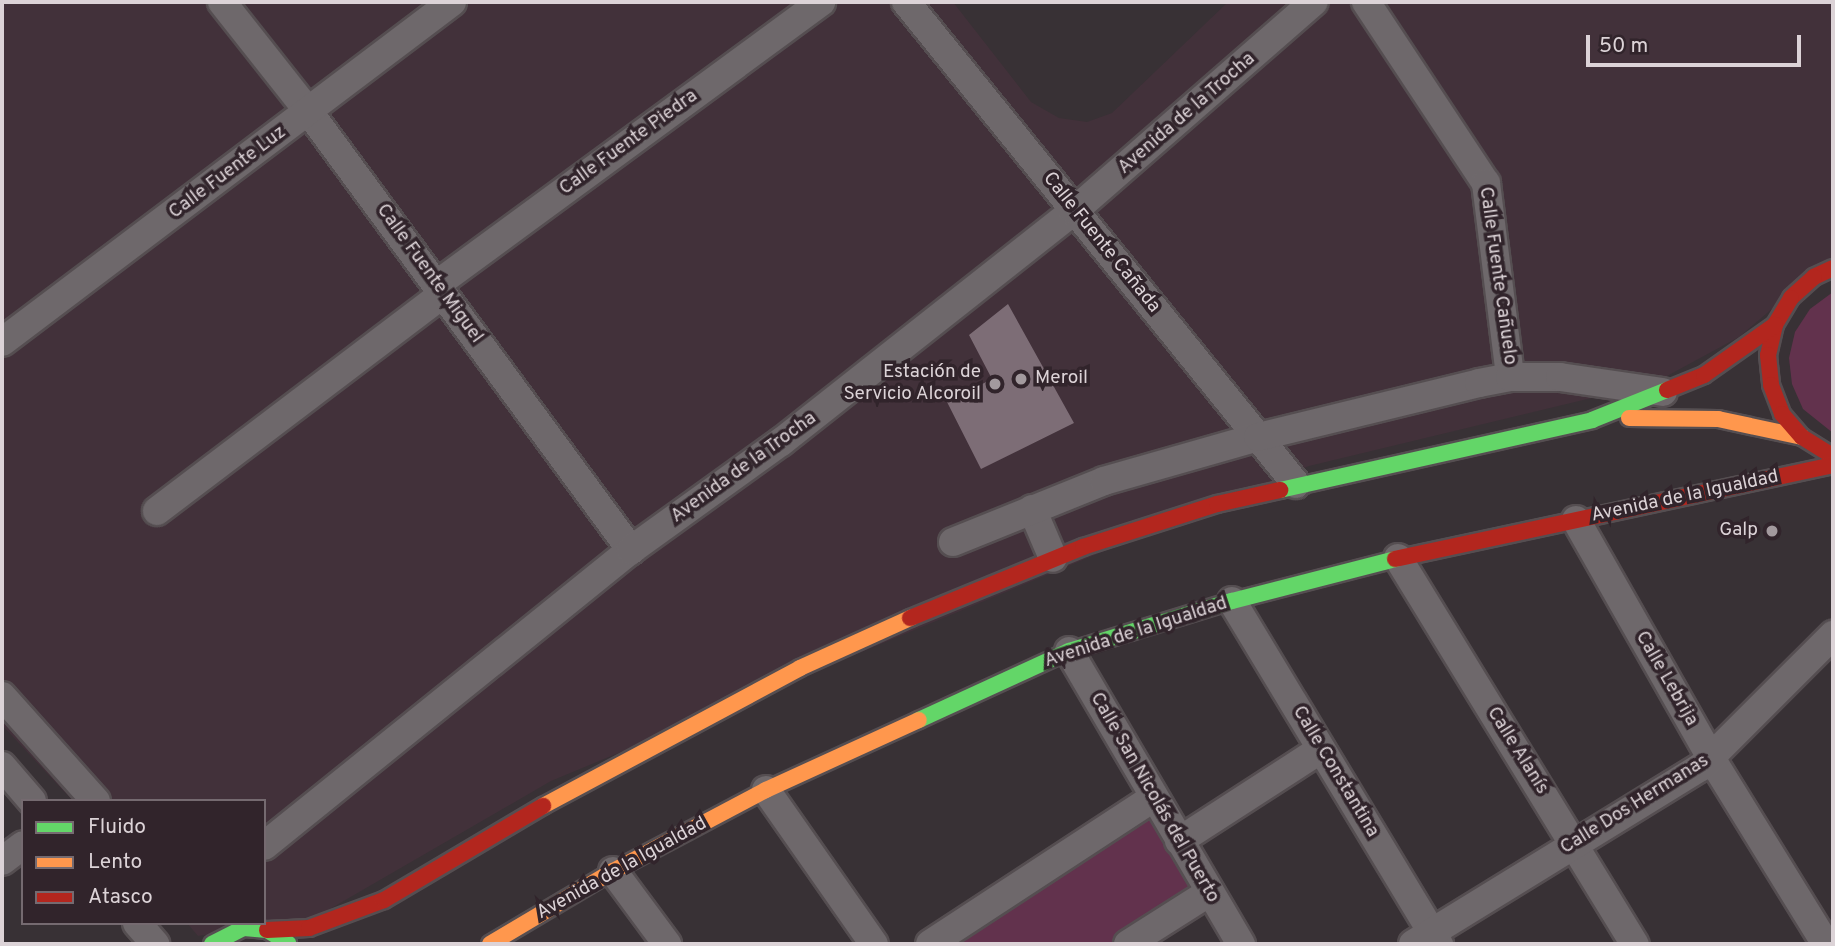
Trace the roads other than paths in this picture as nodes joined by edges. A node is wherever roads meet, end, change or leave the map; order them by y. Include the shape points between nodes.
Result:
1 (222, 2) edge
2 (452, 2) edge
3 (821, 2) edge
4 (906, 2) edge
5 (1314, 2) edge
6 (1366, 2) edge
7 (309, 112) junction
8 (1074, 211) junction
9 (1833, 268) edge
10 (440, 289) junction
11 (1775, 325) junction
12 (2, 342) edge
13 (1510, 377) junction
14 (1669, 393) junction
15 (1592, 420) junction
16 (1258, 437) junction
17 (1802, 437) junction
18 (1833, 456) edge
19 (1833, 465) edge
20 (1296, 484) junction
21 (1032, 509) junction
22 (157, 512) dead end
23 (1576, 520) junction
24 (953, 542) dead end
25 (631, 550) junction
26 (1053, 558) junction
27 (1398, 558) junction
28 (1232, 601) junction
29 (1833, 635) edge
30 (1069, 651) junction
31 (2, 696) edge
32 (1321, 749) junction
33 (1711, 758) junction
34 (2, 766) edge
35 (766, 790) junction
36 (1153, 798) junction
37 (30, 799) edge
38 (94, 799) edge
39 (1179, 841) junction
40 (266, 844) edge
41 (1574, 844) junction
42 (21, 847) edge
43 (2, 861) edge
44 (613, 871) junction
45 (1210, 892) junction
46 (384, 900) junction
47 (139, 925) edge
48 (356, 927) dead end
49 (233, 931) edge
50 (1428, 940) edge
51 (1817, 940) edge
52 (155, 944) edge
53 (290, 944) edge
54 (490, 944) edge
55 (667, 944) edge
56 (874, 944) edge
57 (930, 944) edge
58 (1129, 944) edge
59 (1241, 944) edge
60 (1634, 944) edge

1 - 7 street, Calle Fuente Miguel
2 - 7 street, Calle Fuente Luz
3 - 10 street, Calle Fuente Piedra
4 - 8 street, Calle Fuente Cañada
5 - 8 street, Avenida de la Trocha
6 - 13 street, Calle Fuente Cañuelo via 1486,183
7 - 10 street, Calle Fuente Miguel
7 - 12 street, Calle Fuente Luz
8 - 16 street, Calle Fuente Cañada
8 - 25 street, Avenida de la Trocha via 792,433
9 - 11 street via 1790,298
10 - 22 street, Calle Fuente Piedra
10 - 25 street, Calle Fuente Miguel
11 - 14 street via 1704,375
11 - 17 street via 1768,355 1771,385 1782,414
13 - 14 street via 1598,380
13 - 16 street
14 - 15 street
15 - 17 street via 1718,419
15 - 20 street
16 - 20 street, Calle Fuente Cañada
16 - 21 street via 1104,481
17 - 18 street
19 - 23 street, Avenida de la Igualdad
20 - 26 street
21 - 24 street
21 - 26 street
23 - 27 street, Avenida de la Igualdad
23 - 33 street, Calle Lebrija
25 - 40 street, Avenida de la Trocha
26 - 46 street via 800,668 510,824
27 - 28 street, Avenida de la Igualdad
27 - 41 street, Calle Alanís
28 - 30 street, Avenida de la Igualdad
28 - 32 street, Calle Constantina
29 - 33 street, Calle Dos Hermanas
30 - 35 street, Avenida de la Igualdad
30 - 36 street, Calle San Nicolás del Puerto
31 - 38 street
32 - 39 street
32 - 50 street, Calle Constantina
33 - 41 street, Calle Dos Hermanas
33 - 51 street, Calle Lebrija
34 - 37 street
35 - 44 street, Avenida de la Igualdad
35 - 56 street
36 - 39 street, Calle San Nicolás del Puerto
36 - 57 street
39 - 45 street, Calle San Nicolás del Puerto
41 - 50 street, Calle Dos Hermanas
41 - 60 street, Calle Alanís
42 - 43 street
44 - 54 street, Avenida de la Igualdad
44 - 55 street
45 - 58 street
45 - 59 street, Calle San Nicolás del Puerto
46 - 48 street
46 - 49 street via 309,928
47 - 52 street
49 - 53 street

